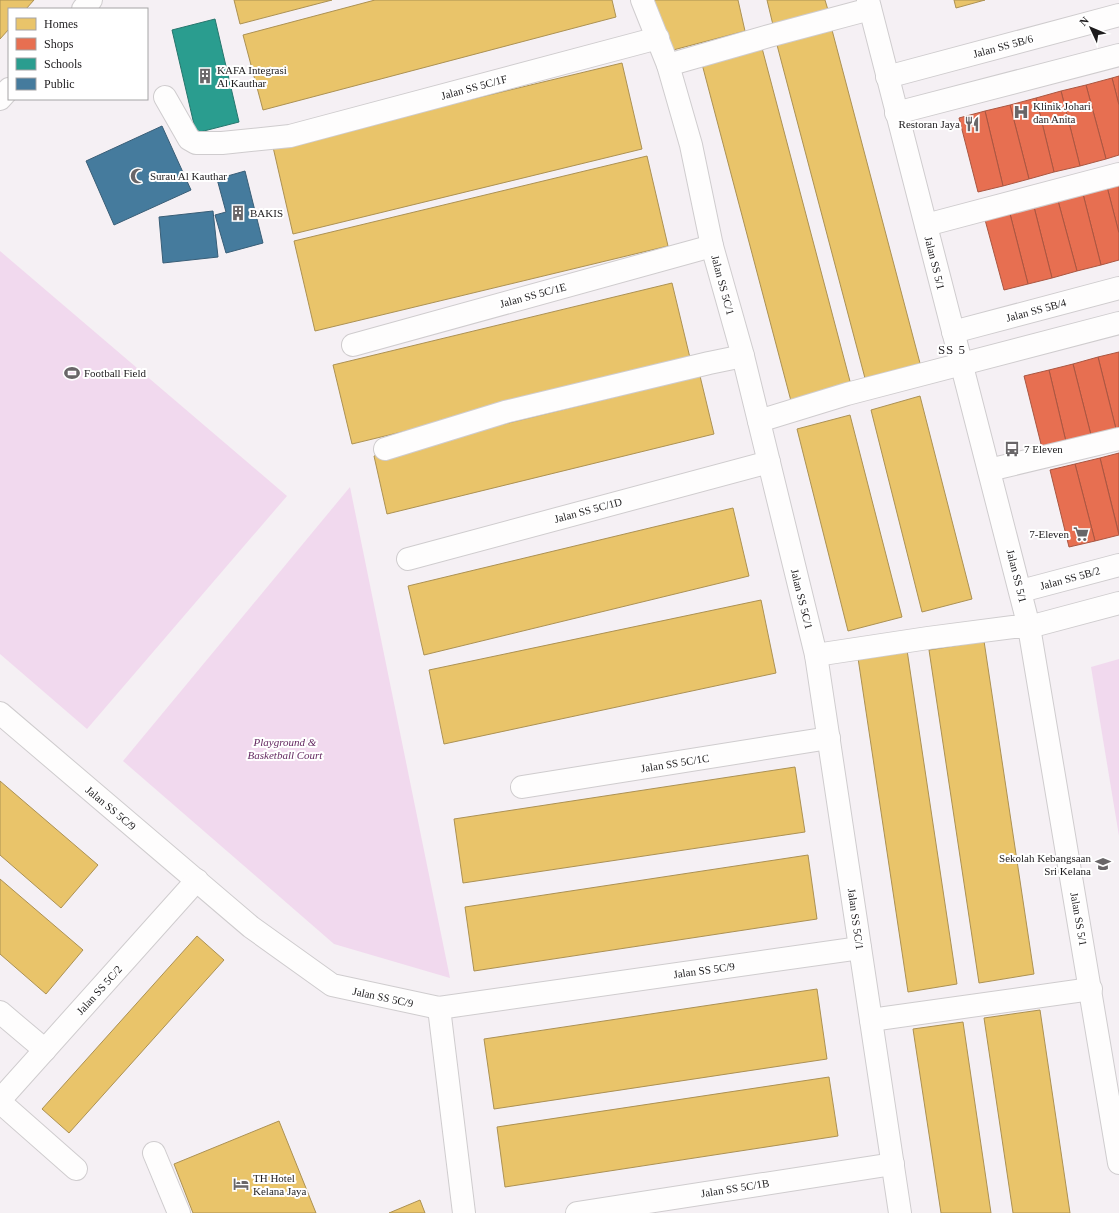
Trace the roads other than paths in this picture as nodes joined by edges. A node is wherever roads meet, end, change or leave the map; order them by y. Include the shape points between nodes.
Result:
1 (91, 0) edge
2 (642, 0) edge
3 (869, 4) edge
4 (84, 8) edge
5 (1119, 15) edge
6 (658, 38) junction
7 (1119, 55) edge
8 (668, 65) junction
9 (887, 77) junction
10 (8, 90) edge
11 (165, 97) dead end
12 (0, 99) edge
13 (896, 113) junction
14 (1119, 174) edge
15 (926, 225) junction
16 (712, 246) junction
17 (1119, 288) edge
18 (1119, 323) edge
19 (953, 332) junction
20 (353, 345) dead end
21 (743, 356) junction
22 (962, 365) junction
23 (759, 421) junction
24 (1119, 439) edge
25 (385, 449) dead end
26 (769, 462) junction
27 (989, 470) junction
28 (408, 559) dead end
29 (1119, 565) edge
30 (1020, 592) junction
31 (1119, 603) edge
32 (1029, 627) junction
33 (816, 655) junction
34 (0, 713) edge
35 (829, 738) junction
36 (522, 787) dead end
37 (197, 880) junction
38 (860, 948) junction
39 (1091, 989) junction
40 (439, 1008) junction
41 (0, 1012) edge
42 (871, 1020) junction
43 (45, 1050) junction
44 (0, 1101) edge
45 (154, 1153) dead end
46 (1119, 1163) edge
47 (893, 1164) junction
48 (76, 1169) dead end
49 (180, 1213) edge
50 (464, 1213) edge
51 (577, 1213) edge
52 (900, 1213) edge

1 - 4 street
2 - 6 street, Jalan SS 5C/1
3 - 8 street
3 - 9 street, Jalan SS 5/1
5 - 9 street, Jalan SS 5B/6
6 - 8 street, Jalan SS 5C/1
6 - 11 street, Jalan SS 5C/1F via 290,136 222,143 192,142
7 - 13 street
8 - 16 street, Jalan SS 5C/1 via 691,145
9 - 13 street, Jalan SS 5/1
10 - 12 street
13 - 15 street, Jalan SS 5/1
14 - 15 street
15 - 19 street, Jalan SS 5/1
16 - 20 street, Jalan SS 5C/1E
16 - 21 street, Jalan SS 5C/1
17 - 19 street, Jalan SS 5B/4
18 - 22 street
19 - 22 street, Jalan SS 5/1
21 - 23 street, Jalan SS 5C/1
21 - 25 street via 505,412
22 - 23 street via 847,394
22 - 27 street, Jalan SS 5/1
23 - 26 street, Jalan SS 5C/1
24 - 27 street
26 - 28 street, Jalan SS 5C/1D
26 - 33 street, Jalan SS 5C/1
27 - 30 street, Jalan SS 5/1
29 - 30 street, Jalan SS 5B/2
30 - 32 street, Jalan SS 5/1
31 - 32 street
32 - 33 street via 928,638
32 - 39 street, Jalan SS 5/1
33 - 35 street, Jalan SS 5C/1
34 - 37 street, Jalan SS 5C/9
35 - 36 street, Jalan SS 5C/1C
35 - 38 street, Jalan SS 5C/1
37 - 40 street, Jalan SS 5C/9 via 251,927 332,985
37 - 43 street, Jalan SS 5C/2
38 - 40 street, Jalan SS 5C/9
38 - 42 street, Jalan SS 5C/1
39 - 42 street
39 - 46 street, Jalan SS 5/1
40 - 50 street
41 - 43 street
42 - 47 street, Jalan SS 5C/1
43 - 44 street, Jalan SS 5C/2
44 - 48 street
45 - 49 street
47 - 51 street, Jalan SS 5C/1B
47 - 52 street, Jalan SS 5C/1

